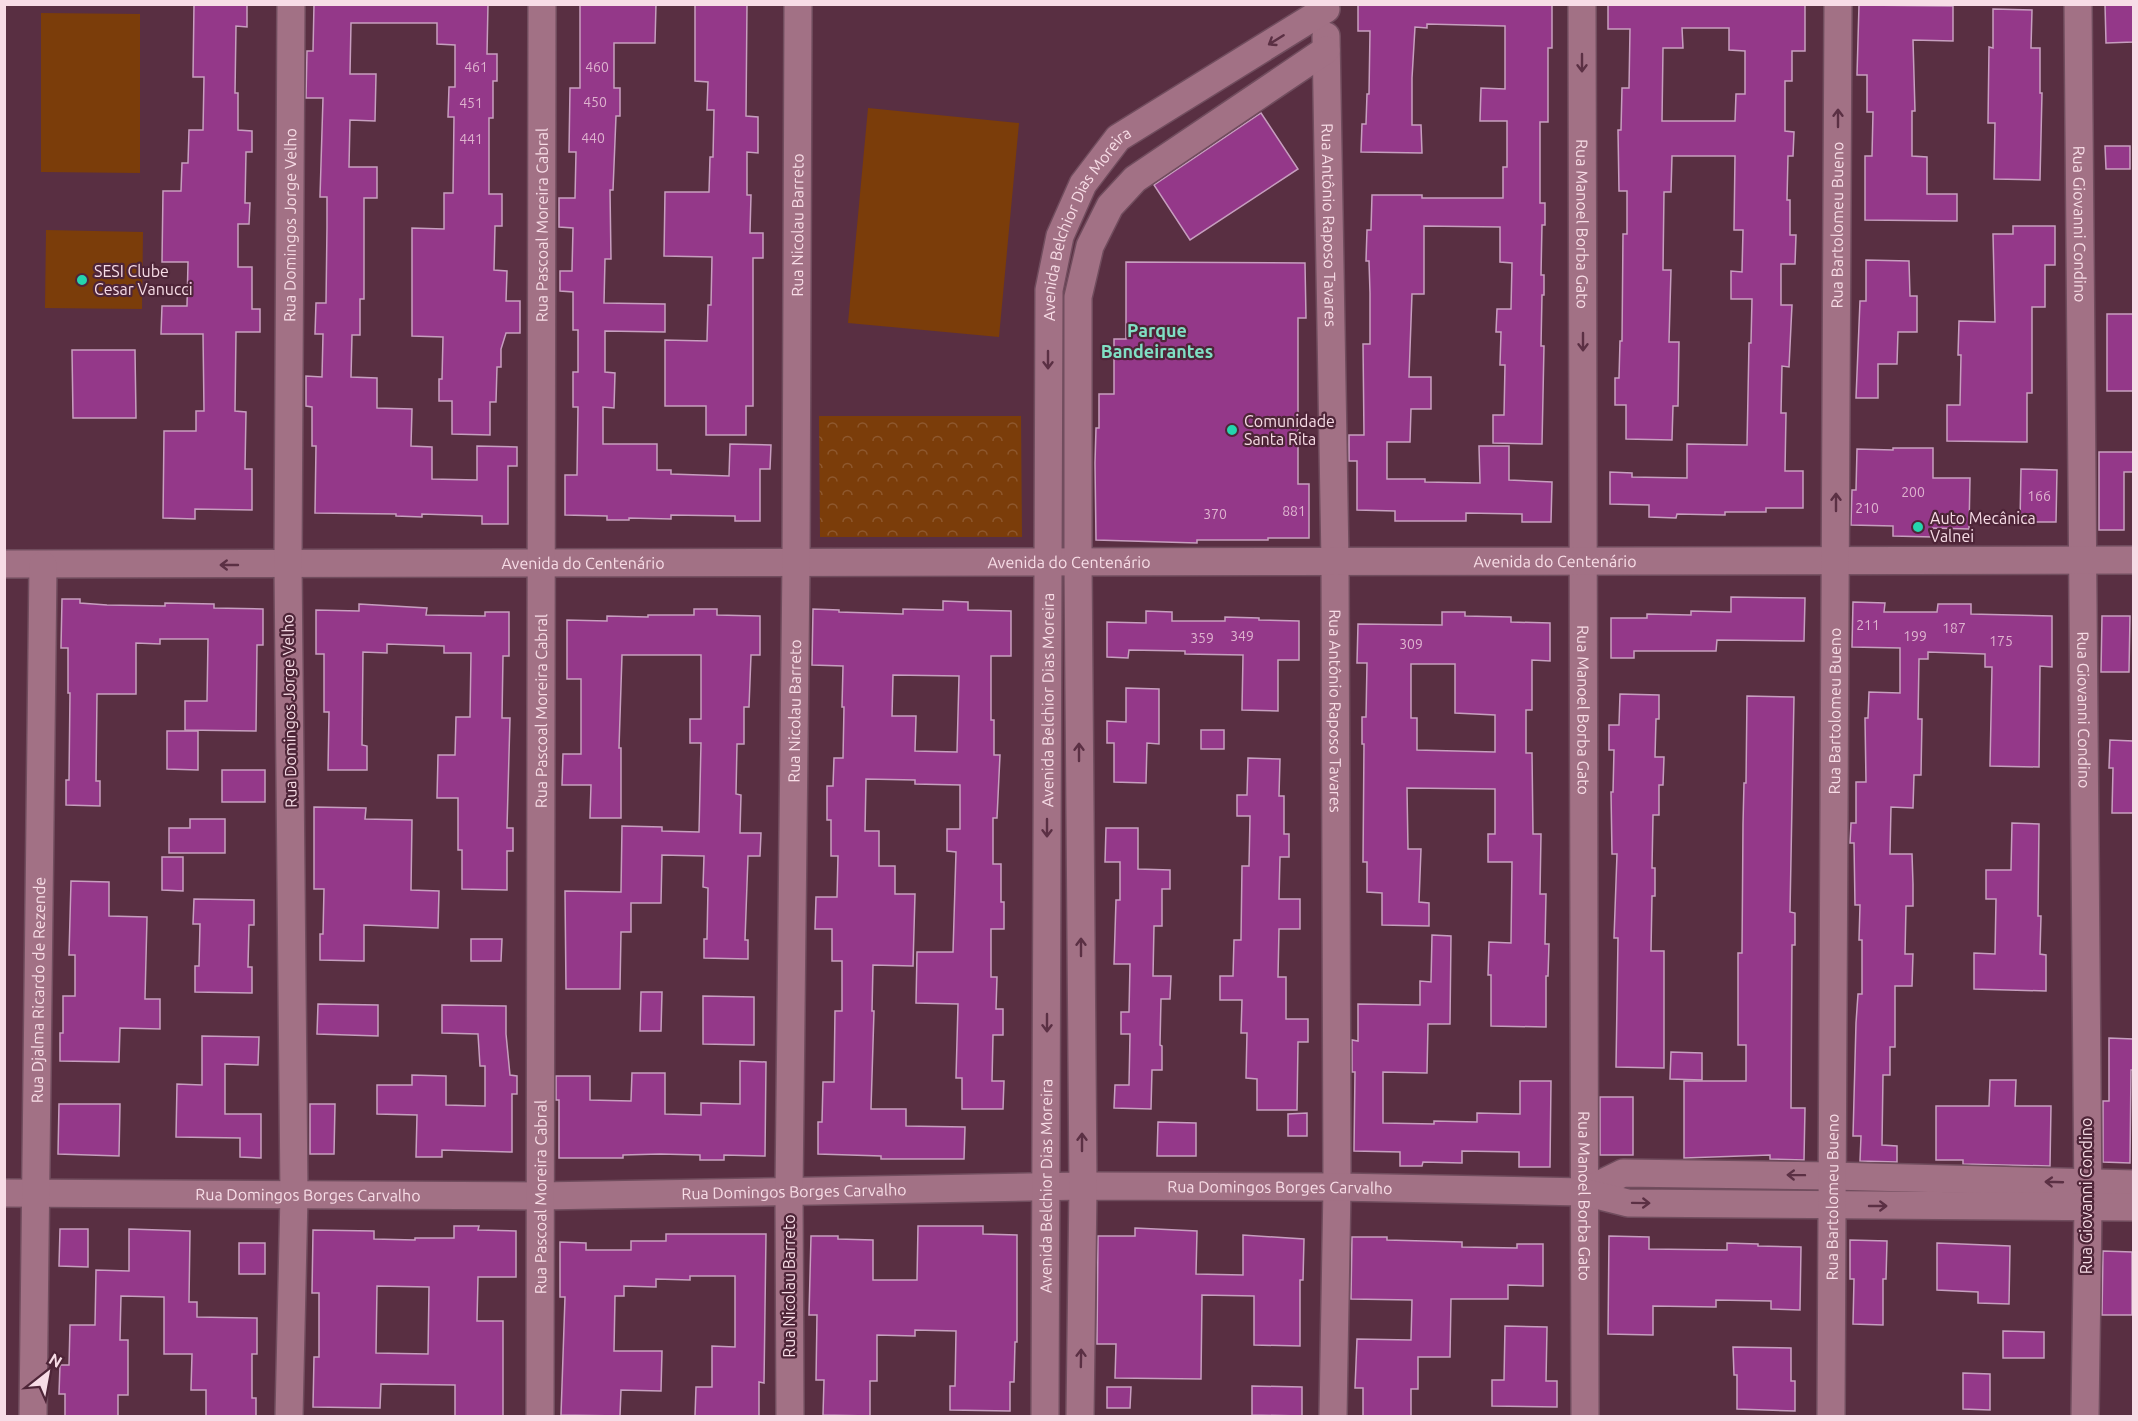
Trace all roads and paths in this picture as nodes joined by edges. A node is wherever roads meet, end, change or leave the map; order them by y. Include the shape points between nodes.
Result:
1 (291, 4) edge
2 (542, 4) edge
3 (798, 4) edge
4 (1582, 4) edge
5 (1838, 4) edge
6 (2078, 4) edge
7 (1326, 7) edge
8 (1326, 50) junction
9 (2082, 560) junction
10 (2133, 560) edge
11 (1335, 561) junction
12 (1583, 561) junction
13 (1836, 561) junction
14 (1078, 562) junction
15 (796, 563) junction
16 (1048, 563) junction
17 (4, 564) edge
18 (288, 564) junction
19 (542, 564) junction
20 (43, 565) junction
21 (1832, 1176) junction
22 (2133, 1184) edge
23 (1083, 1186) junction
24 (1047, 1187) junction
25 (1337, 1187) junction
26 (36, 1192) junction
27 (789, 1192) junction
28 (1584, 1192) junction
29 (4, 1193) edge
30 (294, 1195) junction
31 (2087, 1195) junction
32 (541, 1196) junction
33 (1832, 1205) junction
34 (2133, 1207) edge
35 (33, 1416) edge
36 (289, 1416) edge
37 (540, 1416) edge
38 (790, 1416) edge
39 (1045, 1416) edge
40 (1080, 1416) edge
41 (1334, 1416) edge
42 (1584, 1416) edge
43 (1831, 1416) edge
44 (2085, 1416) edge

1 - 18 street, Rua Domingos Jorge Velho
2 - 19 street, Rua Pascoal Moreira Cabral
3 - 15 street, Rua Nicolau Barreto
4 -> 12 street, Rua Manoel Borba Gato
13 -> 5 street, Rua Bartolomeu Bueno
6 - 9 street, Rua Giovanni Condino
7 - 8 street, Rua Antônio Raposo Tavares
7 -> 16 street, Avenida Belchior Dias Moreira via 1118,138 1083,184 1060,236 1049,290
8 - 11 street, Rua Antônio Raposo Tavares
8 - 14 street, Avenida Belchior Dias Moreira via 1135,179 1110,206 1090,246 1078,297
9 - 10 street, Avenida do Centenário
9 - 13 street, Avenida do Centenário
9 - 31 street, Rua Giovanni Condino
11 - 12 street, Avenida do Centenário
11 - 14 street, Avenida do Centenário
11 - 25 street, Rua Antônio Raposo Tavares
12 - 13 street, Avenida do Centenário
12 - 28 street, Rua Manoel Borba Gato
13 - 21 street, Rua Bartolomeu Bueno
14 - 16 street, Avenida do Centenário
23 -> 14 street, Avenida Belchior Dias Moreira
15 - 16 street, Avenida do Centenário
15 - 19 street, Avenida do Centenário
15 - 27 street, Rua Nicolau Barreto
16 -> 24 street, Avenida Belchior Dias Moreira
17 - 20 street, Avenida do Centenário
18 - 19 street, Avenida do Centenário
18 -> 20 street, Avenida do Centenário
18 - 30 street, Rua Domingos Jorge Velho
19 - 32 street, Rua Pascoal Moreira Cabral
20 - 26 street, Rua Djalma Ricardo de Rezende
21 -> 28 street, Rua Domingos Borges Carvalho via 1623,1173
31 -> 21 street, Rua Domingos Borges Carvalho
21 - 33 street, Rua Bartolomeu Bueno
22 - 31 street, Rua Domingos Borges Carvalho
23 - 24 street, Rua Domingos Borges Carvalho
23 - 25 street, Rua Domingos Borges Carvalho
40 -> 23 street, Avenida Belchior Dias Moreira
24 - 27 street, Rua Domingos Borges Carvalho
24 - 39 street, Avenida Belchior Dias Moreira
25 - 28 street, Rua Domingos Borges Carvalho
25 - 41 street, Rua Antônio Raposo Tavares
26 - 29 street, Rua Domingos Borges Carvalho
26 - 30 street, Rua Domingos Borges Carvalho
26 - 35 street, Rua Djalma Ricardo de Rezende
27 - 32 street, Rua Domingos Borges Carvalho
27 - 38 street, Rua Nicolau Barreto
28 -> 33 street, Rua Domingos Borges Carvalho via 1628,1203
28 - 42 street, Rua Manoel Borba Gato
30 - 32 street, Rua Domingos Borges Carvalho
30 - 36 street, Rua Domingos Jorge Velho
33 -> 31 street, Rua Domingos Borges Carvalho
31 - 34 street, Rua Domingos Borges Carvalho
31 - 44 street, Rua Giovanni Condino
32 - 37 street, Rua Pascoal Moreira Cabral
33 - 43 street, Rua Bartolomeu Bueno

